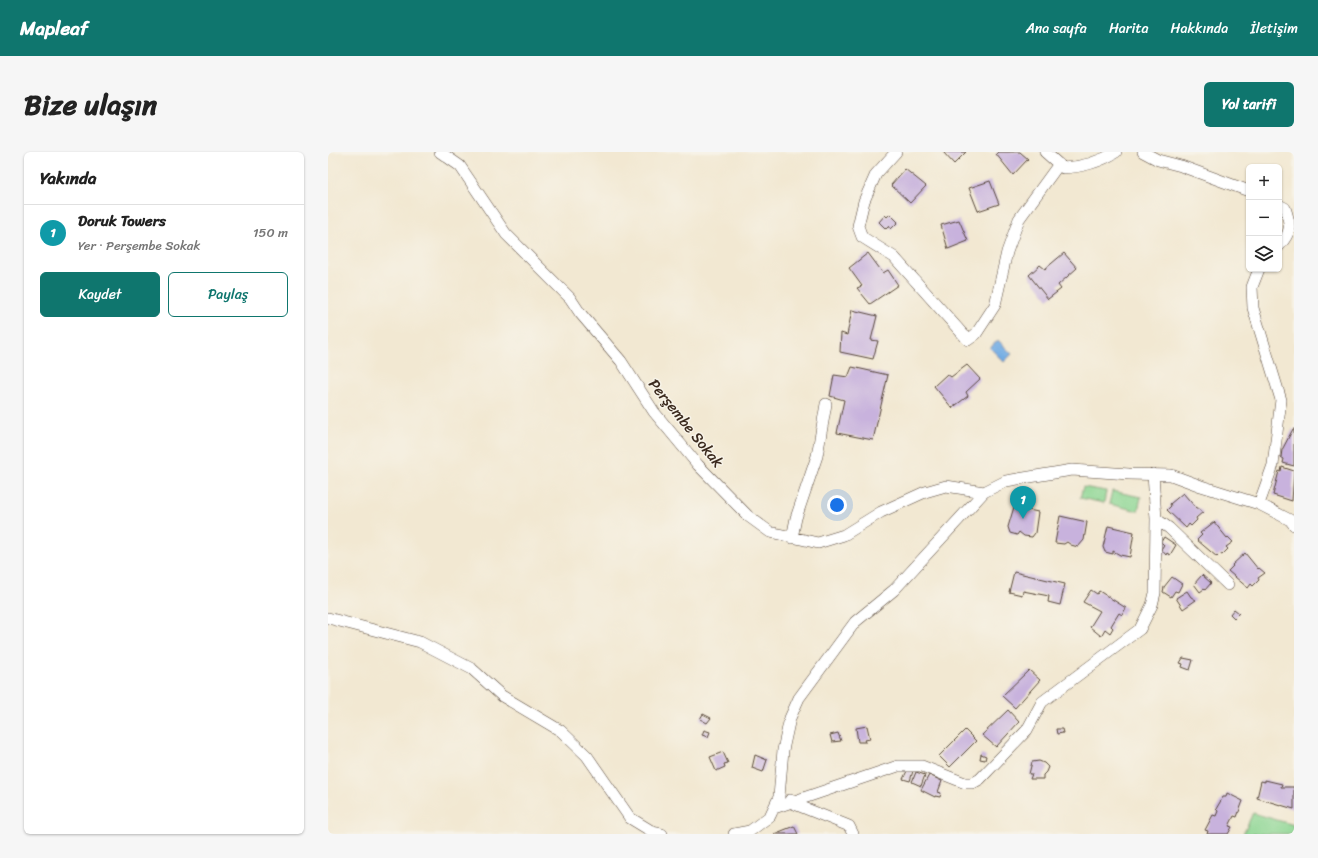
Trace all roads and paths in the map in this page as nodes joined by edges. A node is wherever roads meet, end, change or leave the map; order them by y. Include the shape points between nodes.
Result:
1 (440, 152) edge
2 (896, 152) edge
3 (1045, 152) edge
4 (1116, 152) edge
5 (1143, 152) edge
6 (1058, 164) junction
7 (1246, 190) edge
8 (1282, 206) edge
9 (1291, 213) edge
10 (1282, 243) edge
11 (1258, 272) edge
12 (826, 404) dead end
13 (1153, 474) junction
14 (984, 492) junction
15 (1259, 504) junction
16 (1156, 520) junction
17 (1294, 525) edge
18 (792, 538) junction
19 (1228, 585) dead end
20 (328, 618) edge
21 (780, 786) junction
22 (792, 803) junction
23 (774, 808) junction
24 (662, 834) edge
25 (734, 834) edge
26 (853, 834) edge

1 - 18 street, Perşembe Sokak via 460,166 506,234 570,298 621,361 654,412 698,465 748,516 770,532
2 - 6 street via 876,174 864,201 858,226 862,237 894,257 968,340 976,334 995,305 1007,252 1019,219
3 - 6 street
4 - 6 street via 1077,167 1063,168
5 - 7 street via 1158,160
8 - 9 street
9 - 10 street via 1286,239
11 - 15 street via 1252,287 1253,308 1282,400 1273,465
12 - 18 street via 817,456 796,518
13 - 14 street via 1072,470 1006,480
13 - 15 street via 1171,475
13 - 16 street
14 - 18 street, Perşembe Sokak via 946,486 925,492 881,512 844,535 818,543
14 - 21 street via 894,590 855,622 799,698 790,718 783,750
15 - 17 street via 1290,520
16 - 19 street via 1169,528
16 - 22 street via 1155,593 1140,629 1042,702 1027,730 980,779 973,783 965,783 922,766 898,766
20 - 24 street via 420,642 472,669 502,696 561,731 587,756 630,818 652,832
21 - 22 street
21 - 23 street
22 - 23 street
22 - 26 street via 849,826
23 - 25 street via 770,816 750,831

